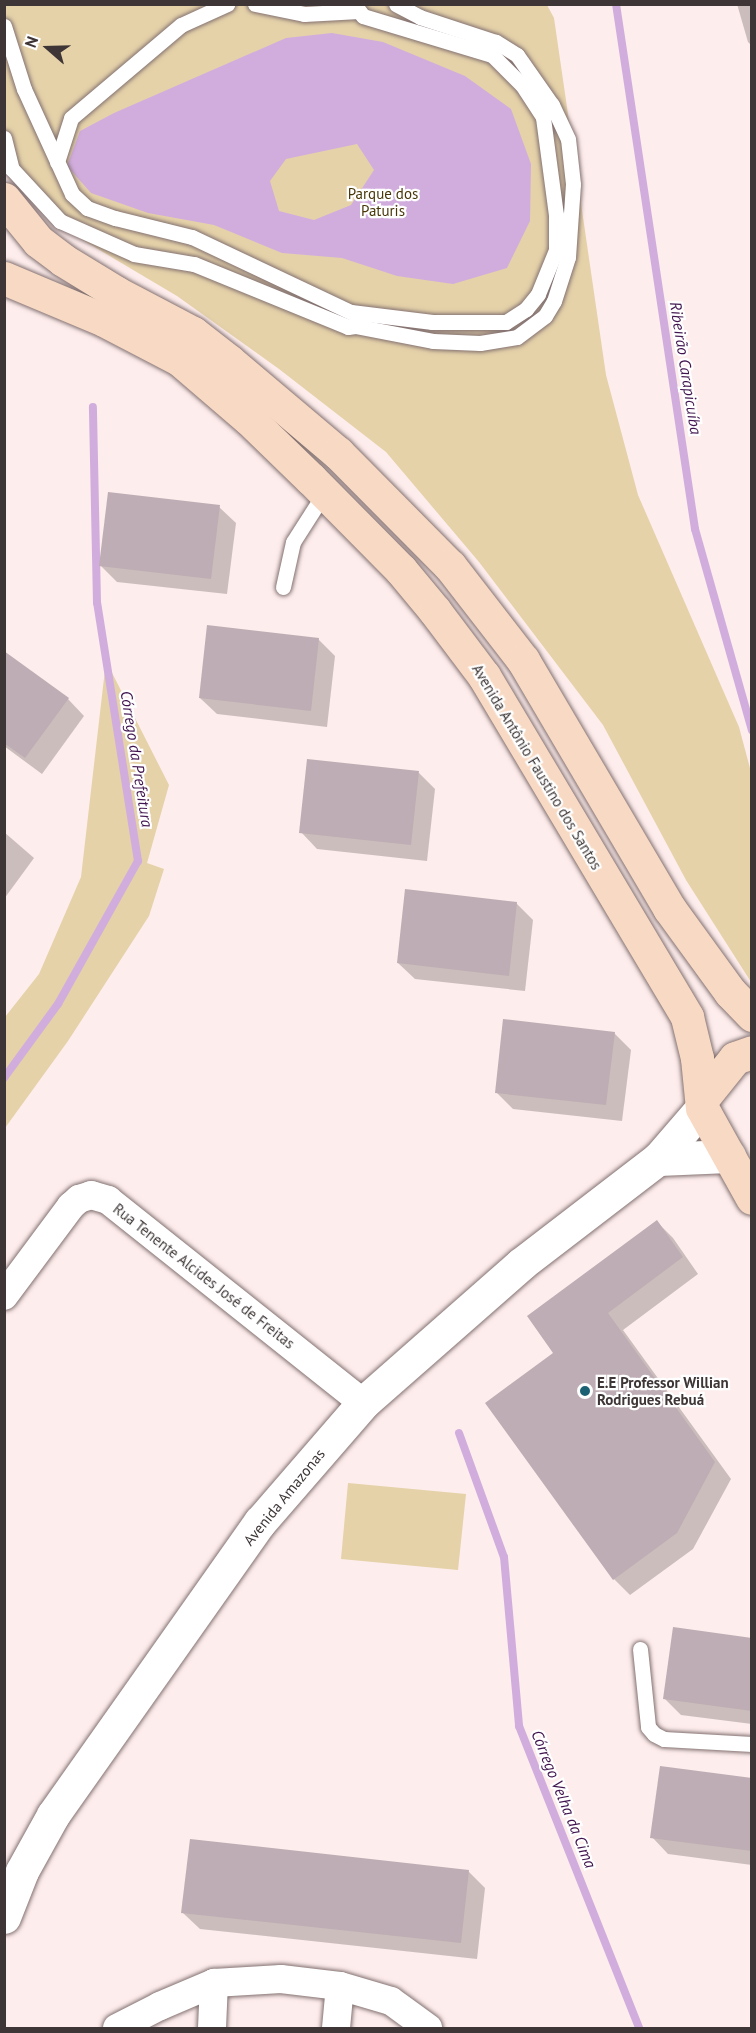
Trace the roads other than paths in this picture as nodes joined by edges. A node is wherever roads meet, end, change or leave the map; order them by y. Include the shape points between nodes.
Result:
1 (226, 4) edge
2 (255, 4) edge
3 (396, 4) edge
4 (357, 8) edge
5 (4, 26) edge
6 (4, 138) edge
7 (57, 162) junction
8 (4, 199) edge
9 (5, 278) edge
10 (325, 492) junction
11 (283, 587) dead end
12 (752, 1015) edge
13 (752, 1052) edge
14 (702, 1103) junction
15 (729, 1156) junction
16 (658, 1159) junction
17 (752, 1198) edge
18 (4, 1296) edge
19 (363, 1403) junction
20 (640, 1649) dead end
21 (752, 1744) edge
22 (4, 1917) edge
23 (214, 1983) junction
24 (339, 1986) junction
25 (117, 2028) edge
26 (212, 2028) edge
27 (336, 2028) edge
28 (428, 2028) edge

1 - 7 lane via 181,25 70,118
2 - 4 lane via 304,14
3 - 6 lane via 420,17 496,42 517,55 552,105 568,139 573,184 568,257 545,316 517,337 480,343 433,341 348,327 194,264 134,254 60,221 12,169
4 - 7 lane via 363,16 492,55 522,85 543,117 556,215 555,250 538,294 526,309 506,322 432,322 351,312 192,237 87,207 72,194
5 - 7 lane via 24,89
8 - 12 main road via 38,241 63,260 193,333 229,361 338,453 450,566 523,660 669,908 730,992
9 - 10 main road, Avenida Antônio Faustino dos Santos via 104,320 179,360 249,419
10 - 11 lane via 293,542
10 - 14 main road, Avenida Antônio Faustino dos Santos via 401,570 484,676 687,1017
13 - 14 main road via 735,1058
14 - 15 main road, Avenida Antônio Faustino dos Santos
14 - 16 street, Avenida Amazonas
15 - 16 street
15 - 17 main road, Avenida Antônio Faustino dos Santos
16 - 19 street, Avenida Amazonas via 521,1264
18 - 19 street, Rua Tenente Alcides José de Freitas via 71,1206 91,1195 108,1200
19 - 22 street, Avenida Amazonas via 260,1522 53,1815 22,1871
20 - 21 lane via 648,1727 654,1734 664,1739
23 - 24 street via 281,1979
23 - 25 street
23 - 26 street
24 - 27 street
24 - 28 street via 391,2001

